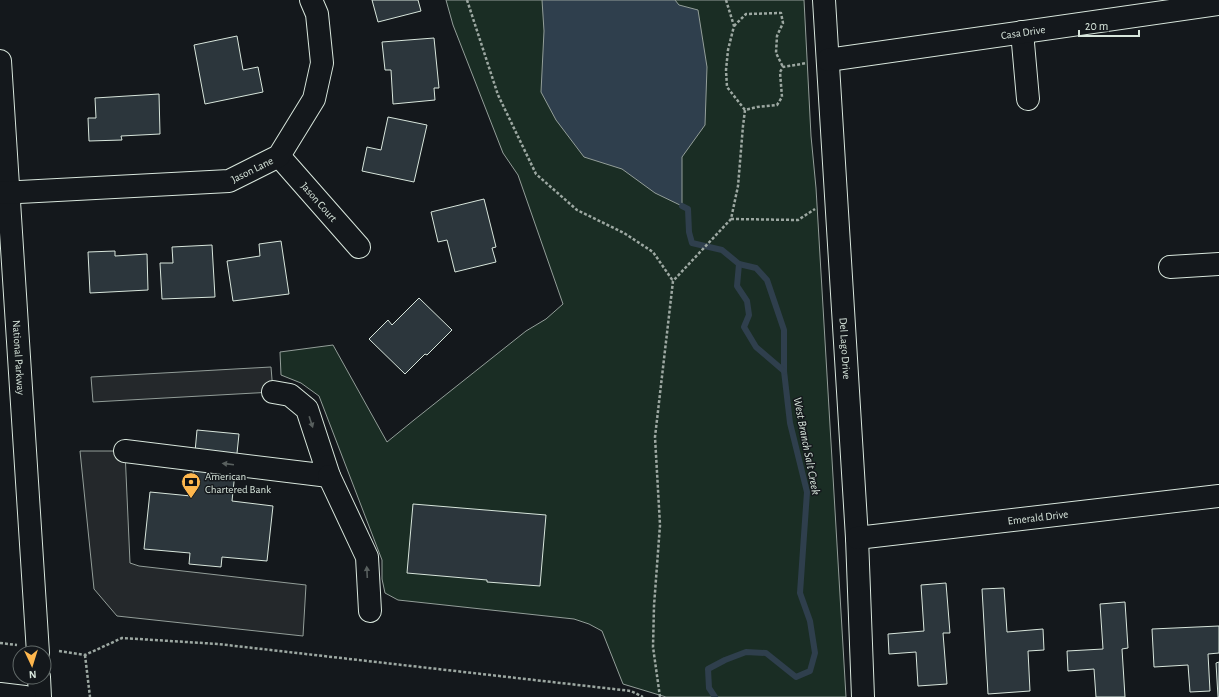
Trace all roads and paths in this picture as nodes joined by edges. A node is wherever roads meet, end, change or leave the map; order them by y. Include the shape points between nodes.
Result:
1 (310, 0) edge
2 (467, 0) edge
3 (726, 0) edge
4 (824, 0) edge
5 (1219, 4) edge
6 (734, 26) junction
7 (1022, 32) junction
8 (828, 60) junction
9 (0, 61) edge
10 (783, 67) junction
11 (1028, 99) dead end
12 (745, 110) junction
13 (279, 156) junction
14 (4, 192) edge
15 (817, 208) dead end
16 (731, 219) junction
17 (359, 247) dead end
18 (1219, 264) edge
19 (1170, 267) dead end
20 (674, 281) junction
21 (273, 392) dead end
22 (125, 451) dead end
23 (329, 476) junction
24 (1219, 496) edge
25 (857, 538) junction
26 (370, 611) dead end
27 (37, 645) edge
28 (39, 685) edge
29 (0, 694) edge
30 (25, 697) edge
31 (40, 697) edge
32 (90, 697) edge
33 (643, 697) edge
34 (660, 697) edge
35 (863, 697) edge

1 - 13 street, Jason Lane via 317,14 322,63 314,99
2 - 20 path via 498,95 536,174 577,210 624,233 653,252
3 - 6 path
4 - 8 street, Del Lago Drive
5 - 7 street, Casa Drive
6 - 10 path via 746,14 781,13 783,22 777,36 776,53
6 - 12 path via 728,50 727,87
7 - 8 street, Casa Drive
7 - 11 street
8 - 10 path
8 - 25 street, Del Lago Drive
9 - 14 street, National Parkway
10 - 12 path via 780,72 782,97 777,105
12 - 16 path via 738,186
13 - 14 street, Jason Lane via 229,181
13 - 17 street, Jason Court
14 - 27 street, National Parkway
15 - 16 path via 798,220
16 - 20 path
18 - 19 street
20 - 34 path via 655,437 660,525 653,647
21 -> 23 street via 290,395 307,409
23 -> 22 street
26 -> 23 street via 366,557
24 - 25 street, Emerald Drive
25 - 35 street, Del Lago Drive
28 - 31 street
29 - 30 street
32 - 33 path via 85,655 122,638 218,644 631,691

